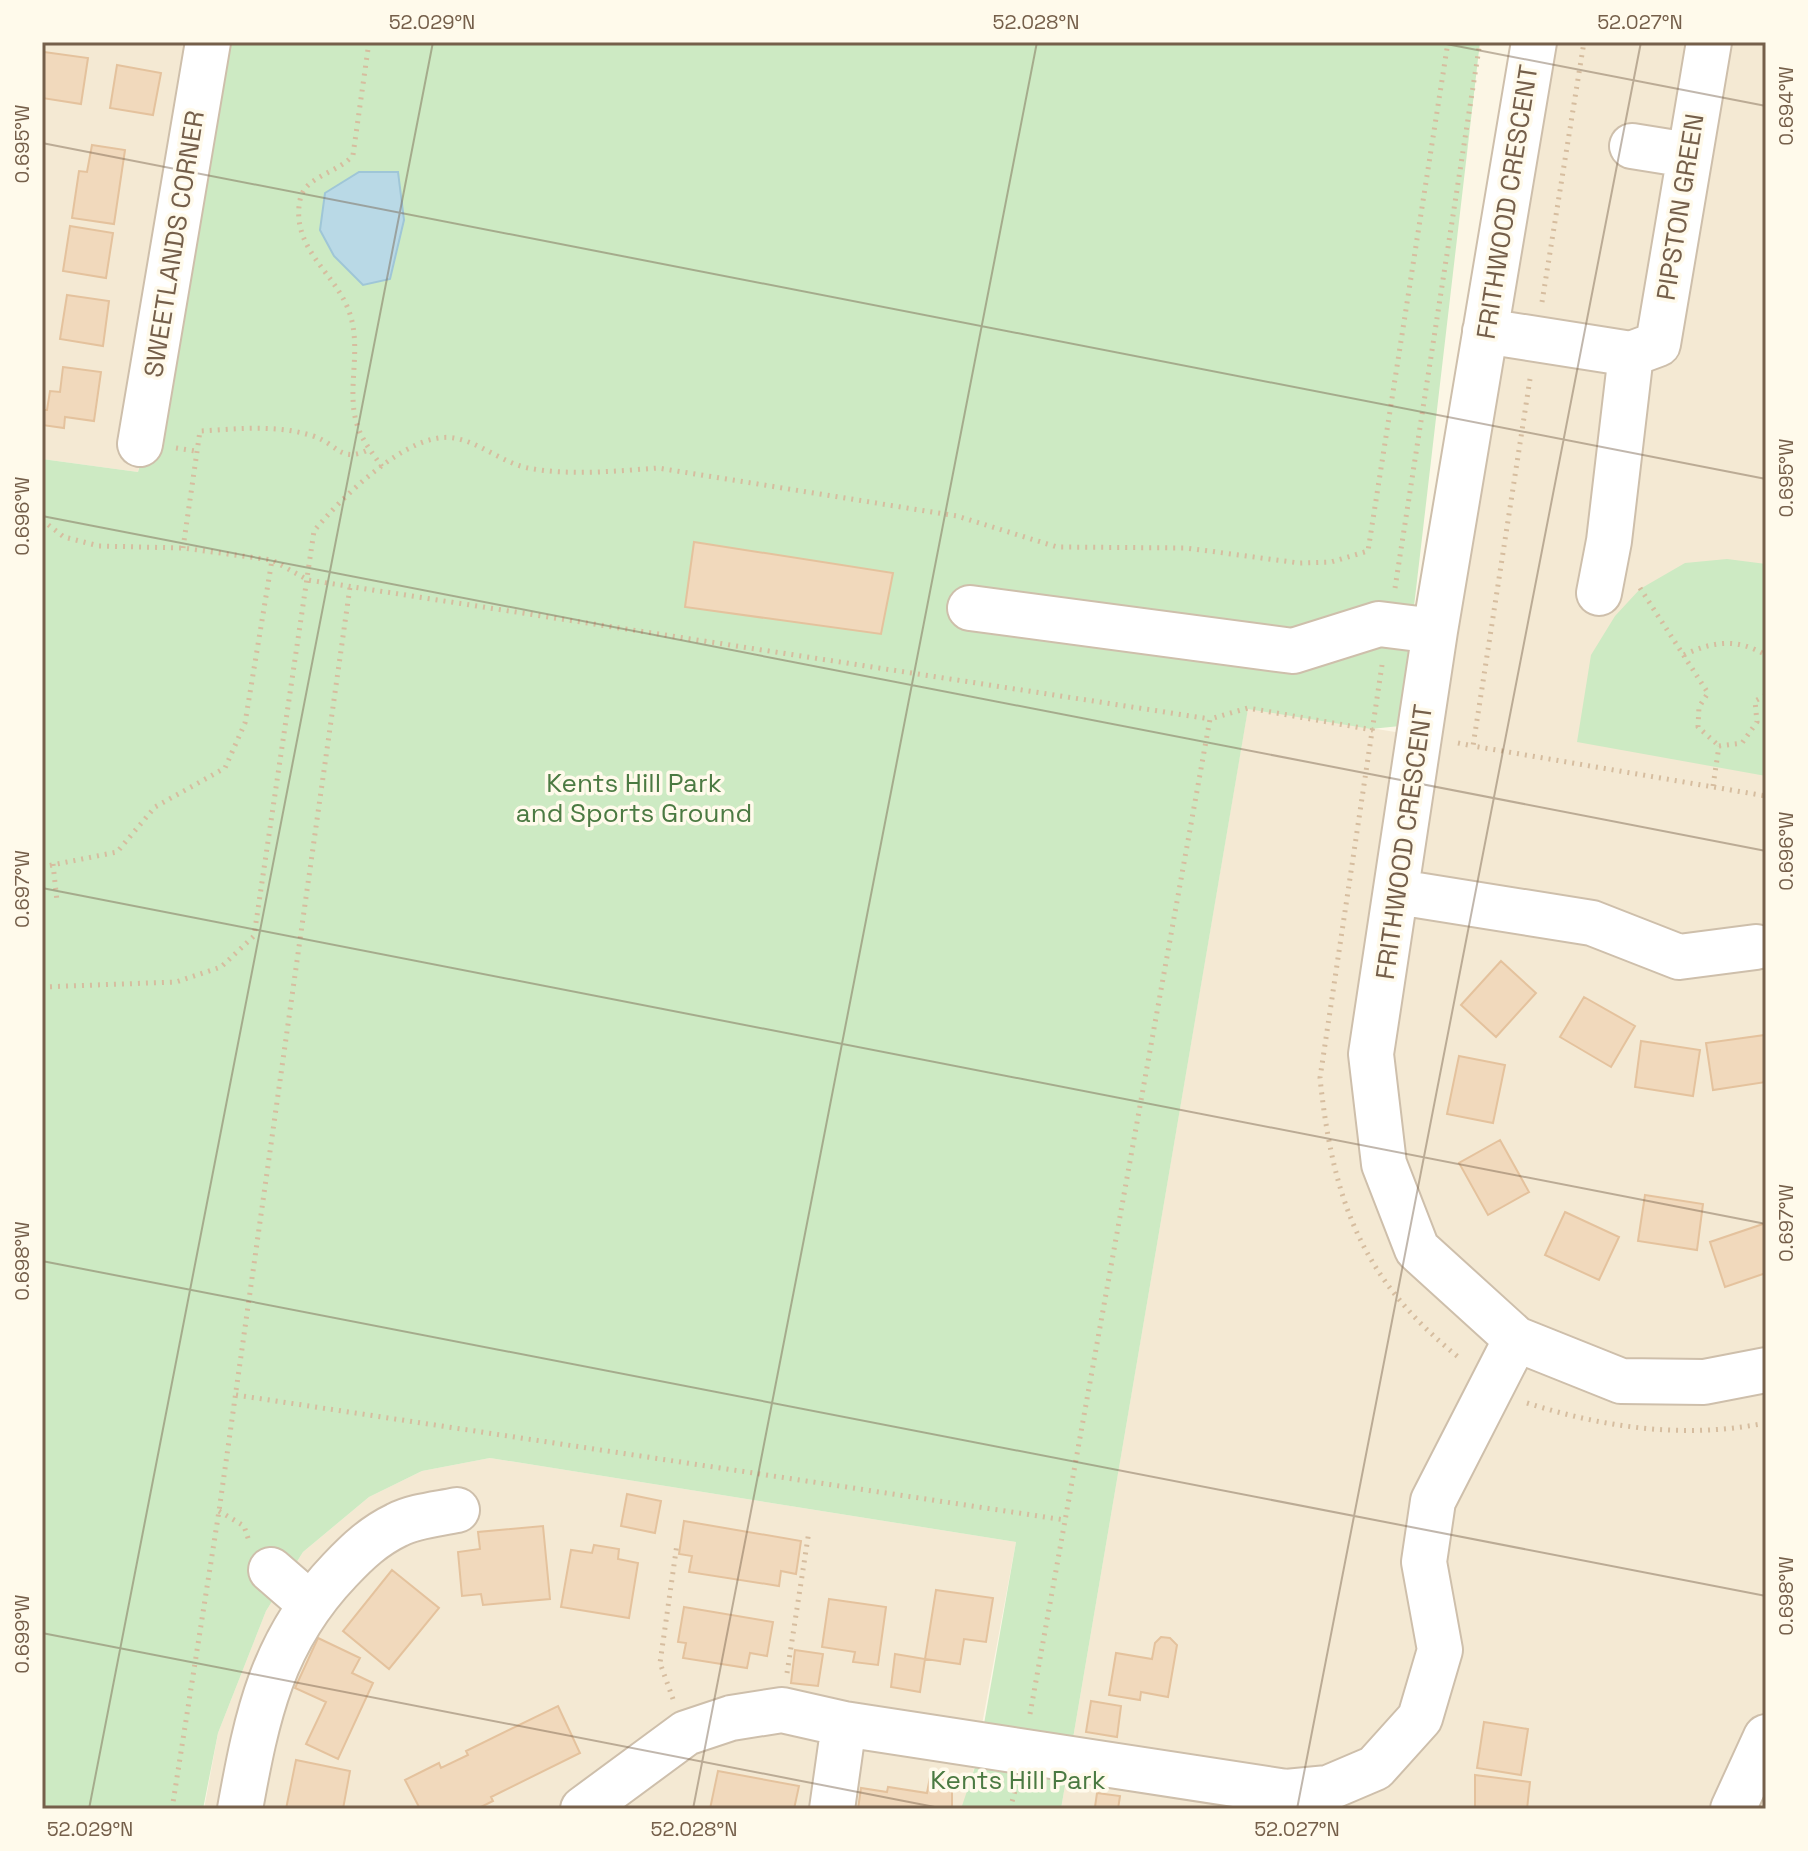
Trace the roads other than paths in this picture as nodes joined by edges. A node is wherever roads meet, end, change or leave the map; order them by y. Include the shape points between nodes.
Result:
1 (205, 42) edge
2 (1534, 42) edge
3 (1709, 42) edge
4 (1632, 146) dead end
5 (1688, 155) junction
6 (1485, 331) junction
7 (1631, 354) junction
8 (140, 444) dead end
9 (1599, 593) dead end
10 (970, 608) dead end
11 (1435, 631) junction
12 (1398, 892) junction
13 (1756, 947) dead end
14 (1516, 1339) junction
15 (1766, 1370) edge
16 (457, 1510) dead end
17 (271, 1570) dead end
18 (309, 1603) junction
19 (844, 1724) junction
20 (1766, 1737) edge
21 (240, 1809) edge
22 (583, 1809) edge
23 (832, 1809) edge
24 (1733, 1809) edge

1 - 8 street, SWEETLANDS CORNER
2 - 6 street, FRITHWOOD CRESCENT
3 - 5 street, PIPSTON GREEN
4 - 5 street
5 - 7 street, PIPSTON GREEN via 1658,344
6 - 7 street
6 - 11 street, FRITHWOOD CRESCENT
7 - 9 street via 1626,544
10 - 11 street via 1293,651 1379,624
11 - 12 street, FRITHWOOD CRESCENT
12 - 13 street via 1592,923 1679,957
12 - 14 street, FRITHWOOD CRESCENT via 1371,1054 1384,1164 1417,1249
14 - 15 street, FRITHWOOD CRESCENT via 1621,1381 1704,1382
14 - 19 street via 1433,1501 1424,1562 1440,1650 1420,1718 1375,1768 1328,1788 1286,1792
16 - 18 street via 400,1523 369,1540
17 - 18 street
18 - 21 street via 278,1659 254,1732
19 - 22 street via 782,1710 731,1718 686,1733
19 - 23 street
20 - 24 street

